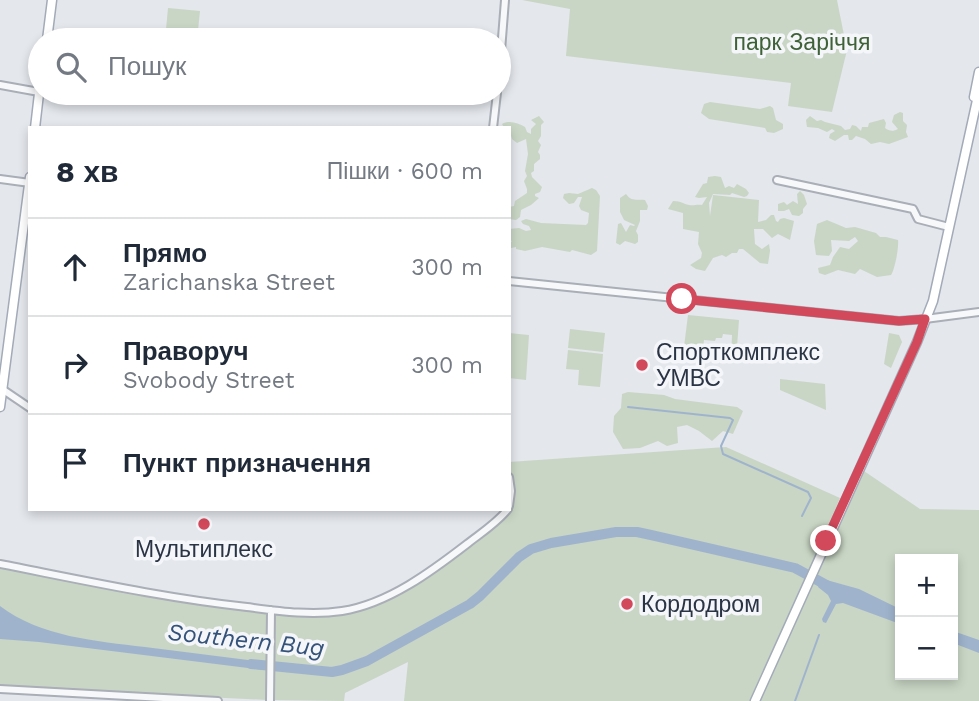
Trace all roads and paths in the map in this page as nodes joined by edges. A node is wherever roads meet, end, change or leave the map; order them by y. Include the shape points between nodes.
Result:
1 (52, 0) edge
2 (505, 0) edge
3 (48, 28) edge
4 (503, 28) edge
5 (979, 72) edge
6 (0, 85) edge
7 (28, 90) edge
8 (979, 91) edge
9 (38, 105) edge
10 (496, 105) edge
11 (35, 126) edge
12 (493, 126) edge
13 (963, 156) junction
14 (0, 179) edge
15 (777, 180) dead end
16 (28, 183) edge
17 (28, 198) edge
18 (947, 224) junction
19 (511, 281) edge
20 (979, 312) edge
21 (925, 319) junction
22 (2, 389) junction
23 (0, 407) edge
24 (28, 407) edge
25 (506, 511) edge
26 (0, 564) edge
27 (271, 610) junction
28 (0, 689) edge
29 (126, 699) edge
30 (218, 701) edge
31 (270, 701) edge
32 (755, 701) edge

1 - 3 main road
2 - 4 street
5 - 13 main road
6 - 7 street
8 - 13 main road
9 - 11 main road
10 - 12 street
13 - 18 main road
14 - 16 street
15 - 18 street via 913,209 918,219
17 - 22 main road
18 - 21 main road
19 - 21 street via 899,321
20 - 21 street
21 - 32 main road
22 - 23 main road
22 - 24 street
25 - 27 street via 440,565 380,600 324,613
26 - 27 street via 196,601
27 - 31 street
28 - 29 street
29 - 30 street

